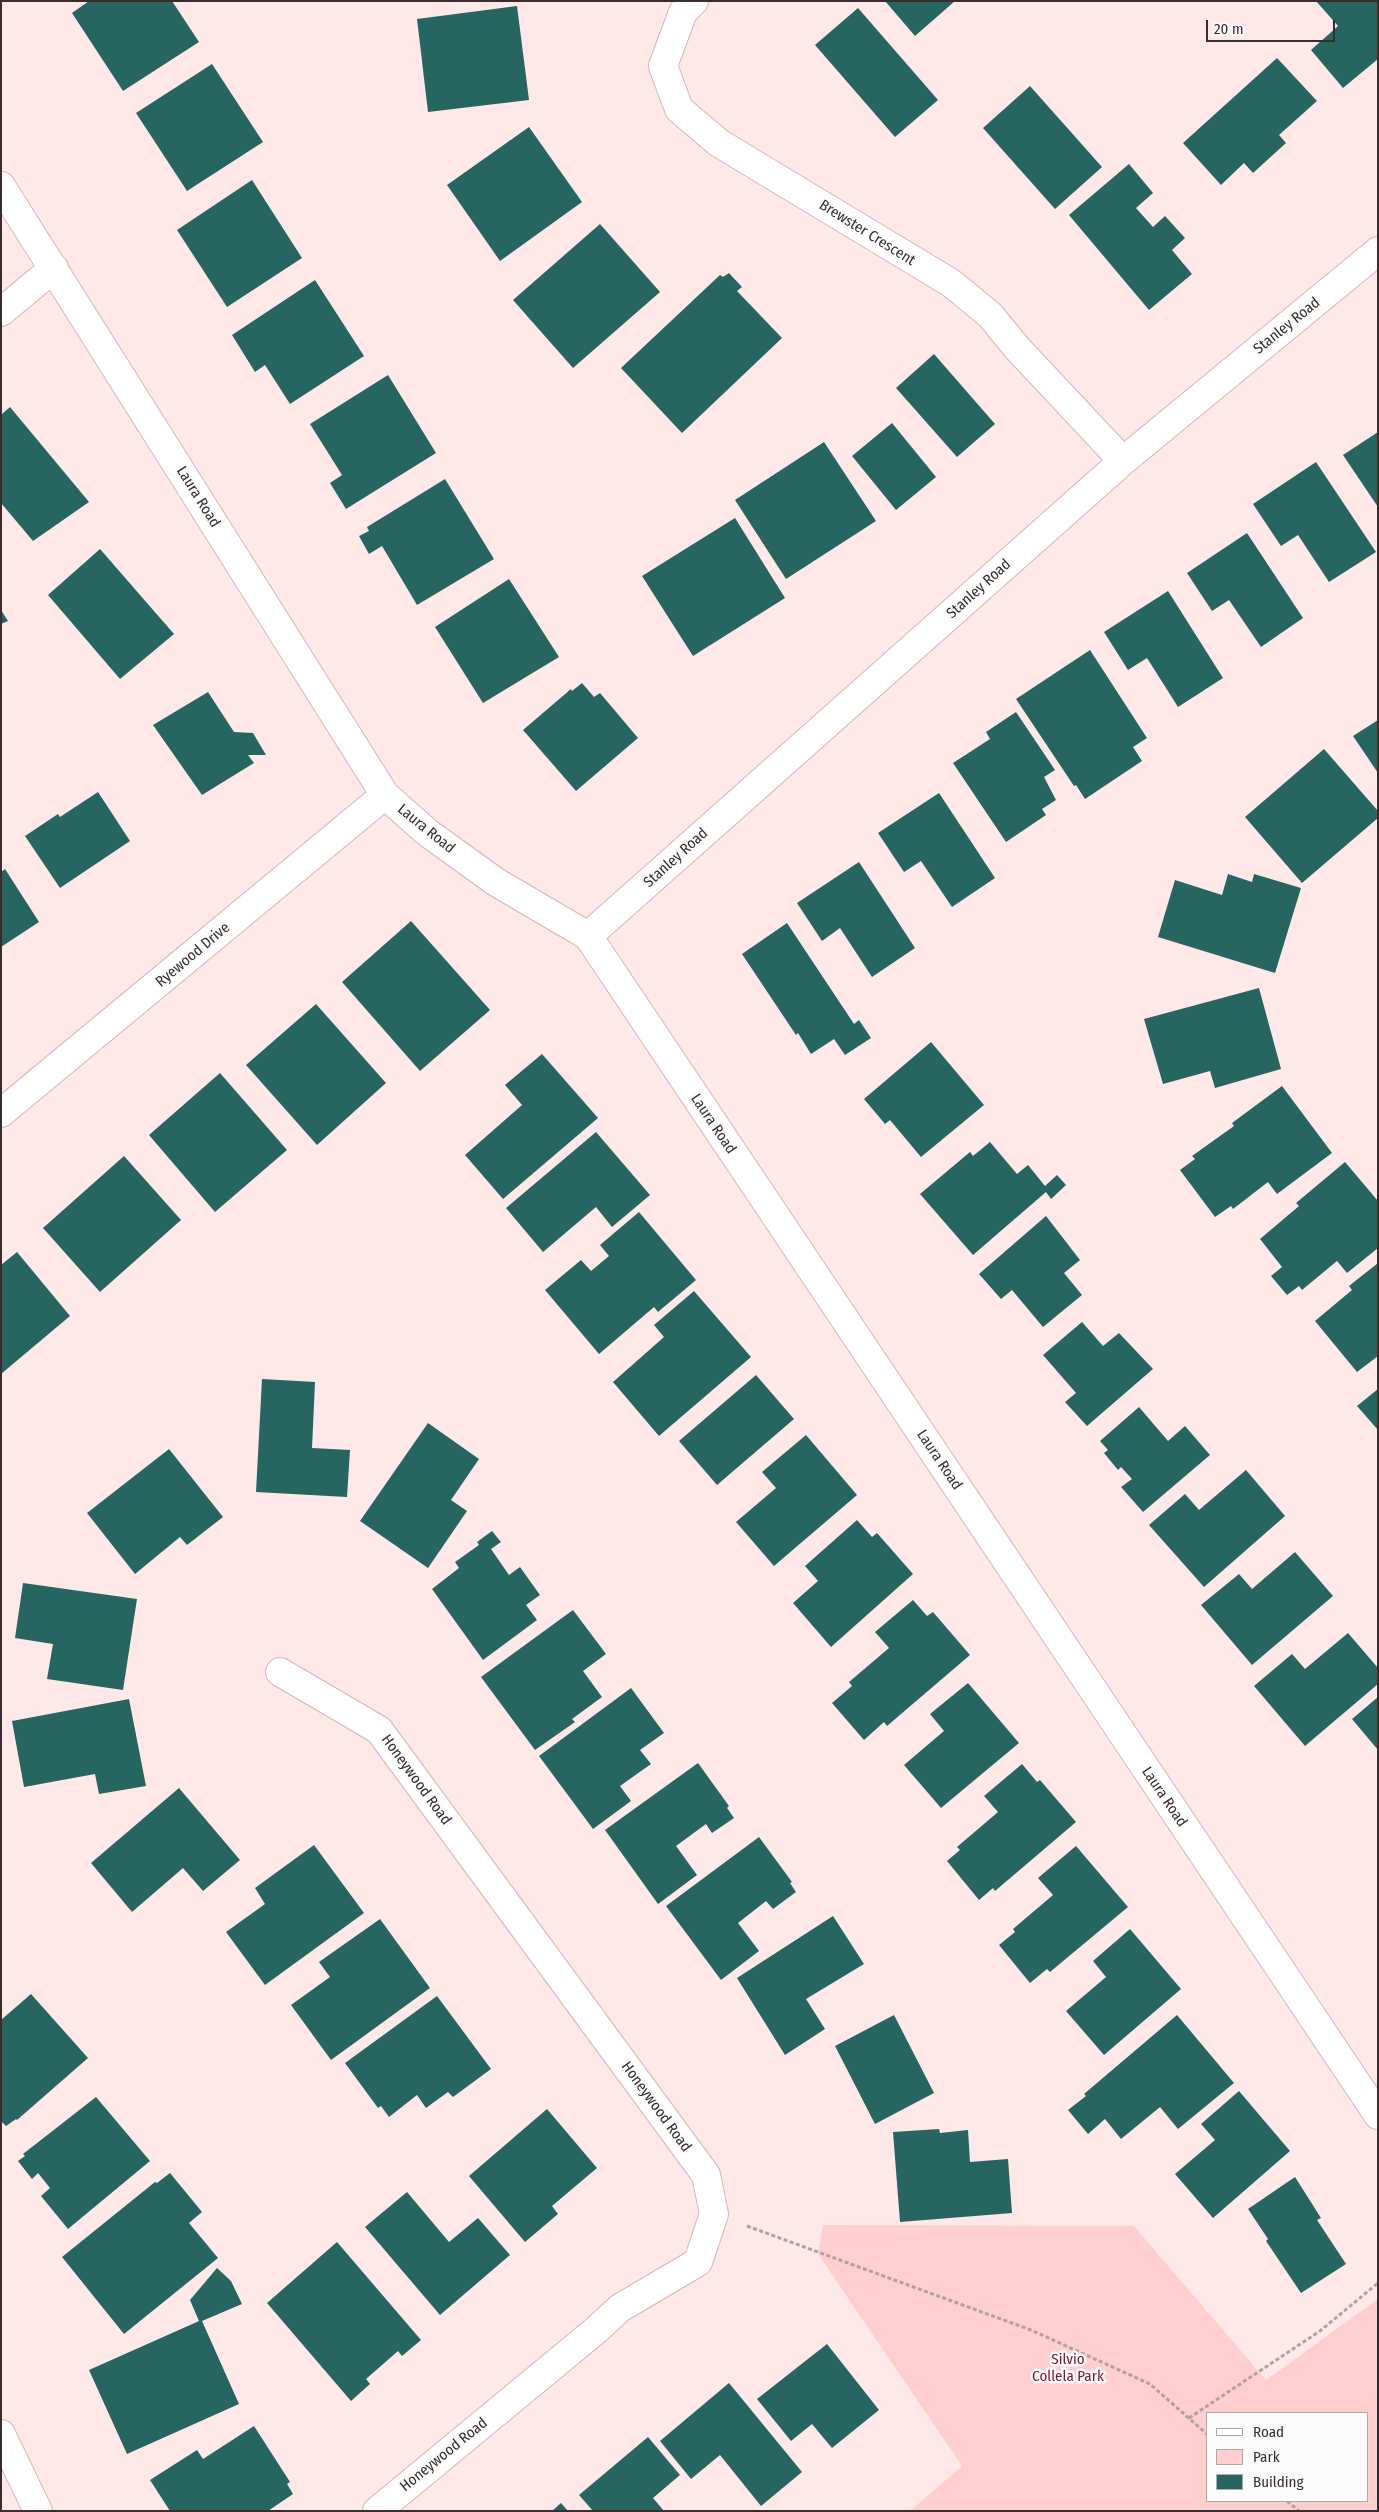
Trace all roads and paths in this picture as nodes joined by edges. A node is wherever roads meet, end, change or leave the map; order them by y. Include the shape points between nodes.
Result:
1 (694, 1) edge
2 (1, 186) edge
3 (1378, 251) edge
4 (54, 268) junction
5 (1, 312) edge
6 (1123, 461) junction
7 (385, 795) junction
8 (588, 936) junction
9 (1, 1113) edge
10 (280, 1672) dead end
11 (1377, 2114) edge
12 (714, 2214) junction
13 (1378, 2283) edge
14 (1189, 2418) junction
15 (1206, 2432) edge
16 (1, 2434) edge
17 (1288, 2502) edge
18 (38, 2511) edge
19 (377, 2511) edge
20 (1299, 2511) edge

1 - 6 street, Brewster Crescent via 683,12 663,66 679,109 720,143 951,284 990,315
2 - 4 street, Laura Road
3 - 6 street, Stanley Road
4 - 5 street
4 - 7 street, Laura Road
6 - 8 street, Stanley Road
7 - 8 street, Laura Road via 428,833 496,882
7 - 9 street, Ryewood Drive
8 - 11 street, Laura Road
10 - 12 street, Honeywood Road via 379,1730 706,2175
12 - 14 path via 1031,2330 1150,2384
12 - 19 street, Honeywood Road via 698,2262 620,2308
13 - 14 path via 1320,2331
14 - 15 path
16 - 18 street
17 - 20 path

